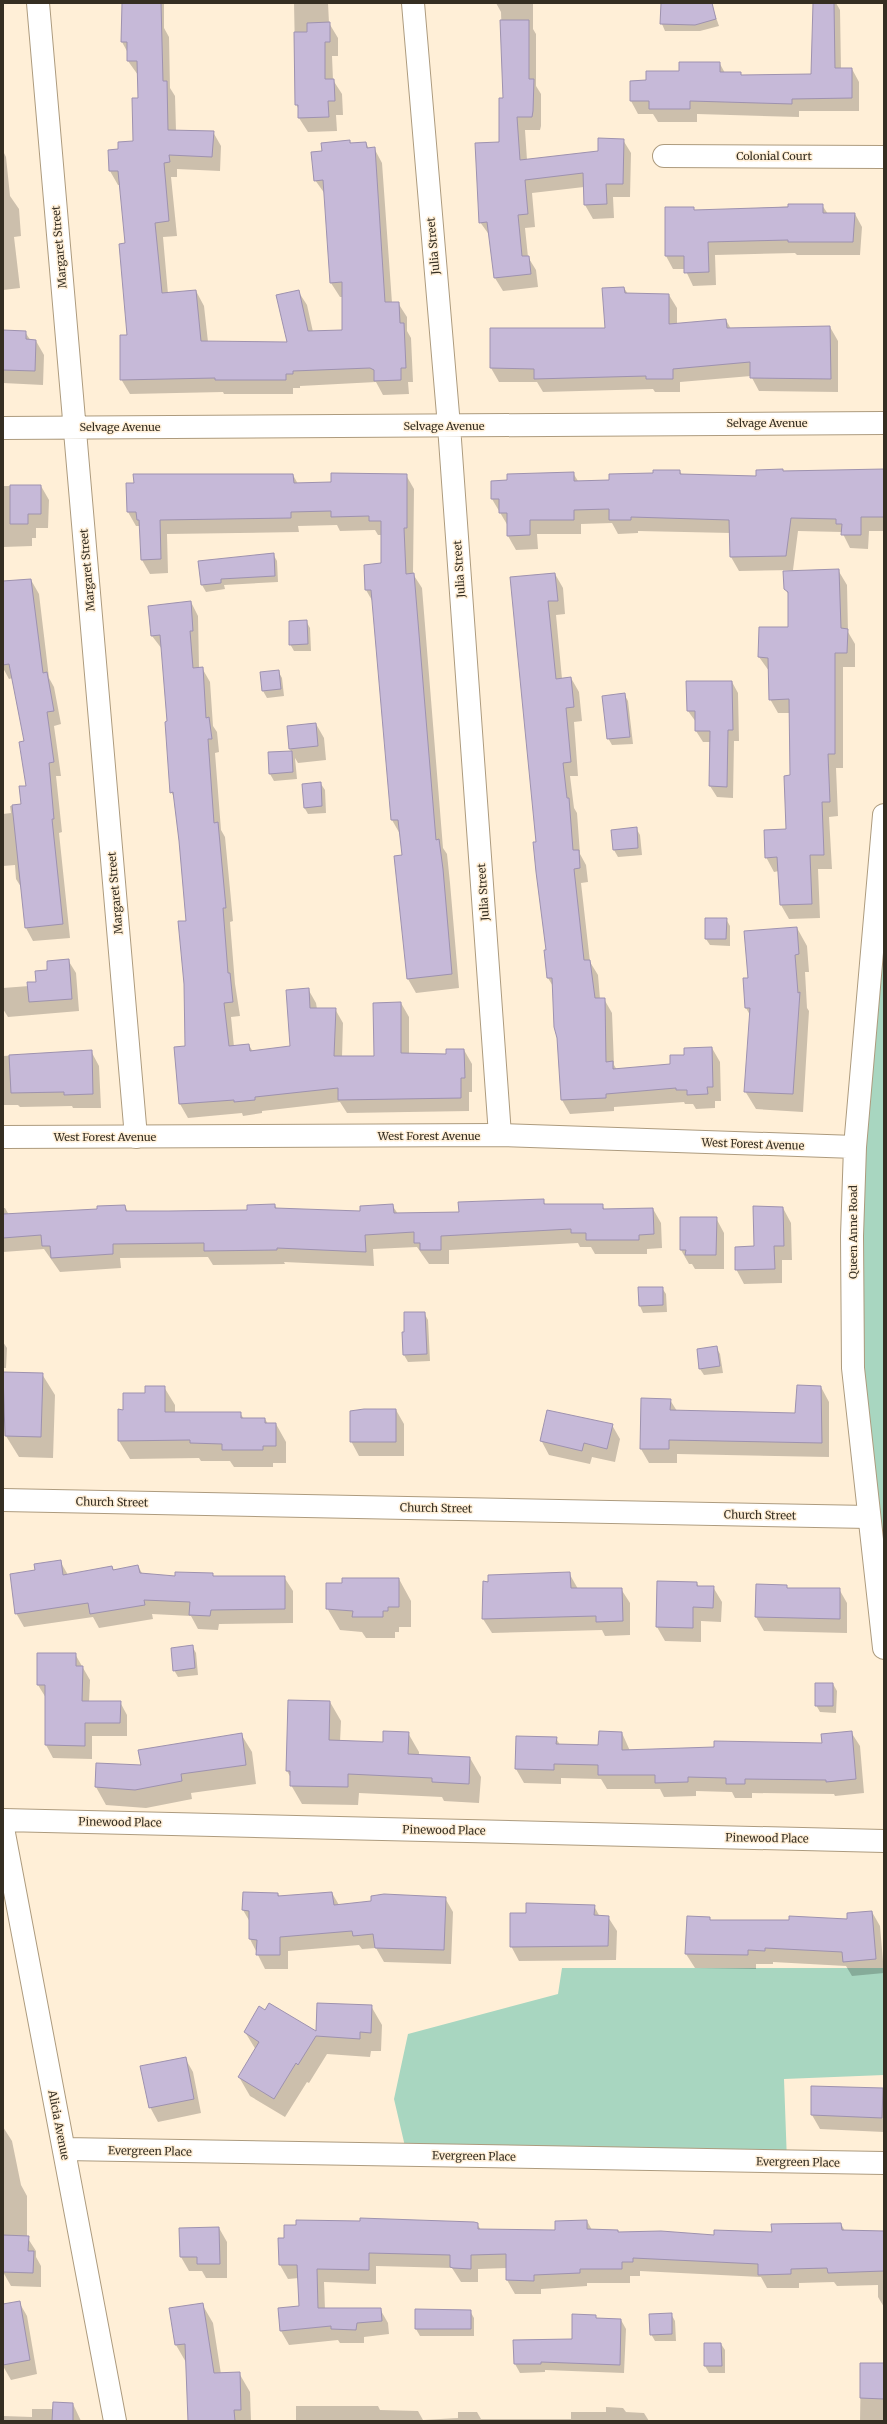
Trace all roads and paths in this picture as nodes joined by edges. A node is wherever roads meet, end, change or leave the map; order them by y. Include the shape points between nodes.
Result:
1 (38, 3) edge
2 (413, 3) edge
3 (664, 156) dead end
4 (884, 157) edge
5 (884, 423) edge
6 (449, 426) junction
7 (3, 428) edge
8 (74, 428) junction
9 (884, 815) edge
10 (500, 1136) junction
11 (3, 1137) edge
12 (136, 1137) junction
13 (855, 1147) junction
14 (3, 1500) edge
15 (869, 1517) junction
16 (884, 1648) edge
17 (3, 1820) edge
18 (3, 1828) edge
19 (884, 1840) edge
20 (64, 2149) junction
21 (884, 2163) edge
22 (115, 2421) edge

1 - 8 street, Margaret Street
2 - 6 street, Julia Street
3 - 4 street, Colonial Court
5 - 6 street, Selvage Avenue
6 - 8 street, Selvage Avenue
6 - 10 street, Julia Street
7 - 8 street, Selvage Avenue
8 - 12 street, Margaret Street
9 - 13 street, Queen Anne Road
10 - 12 street, West Forest Avenue
10 - 13 street, West Forest Avenue
11 - 12 street, West Forest Avenue
13 - 15 street, Queen Anne Road via 852,1236 854,1368
14 - 15 street, Church Street
15 - 16 street, Queen Anne Road
17 - 19 street, Pinewood Place
18 - 20 street, Alicia Avenue
20 - 21 street, Evergreen Place
20 - 22 street, Alicia Avenue

